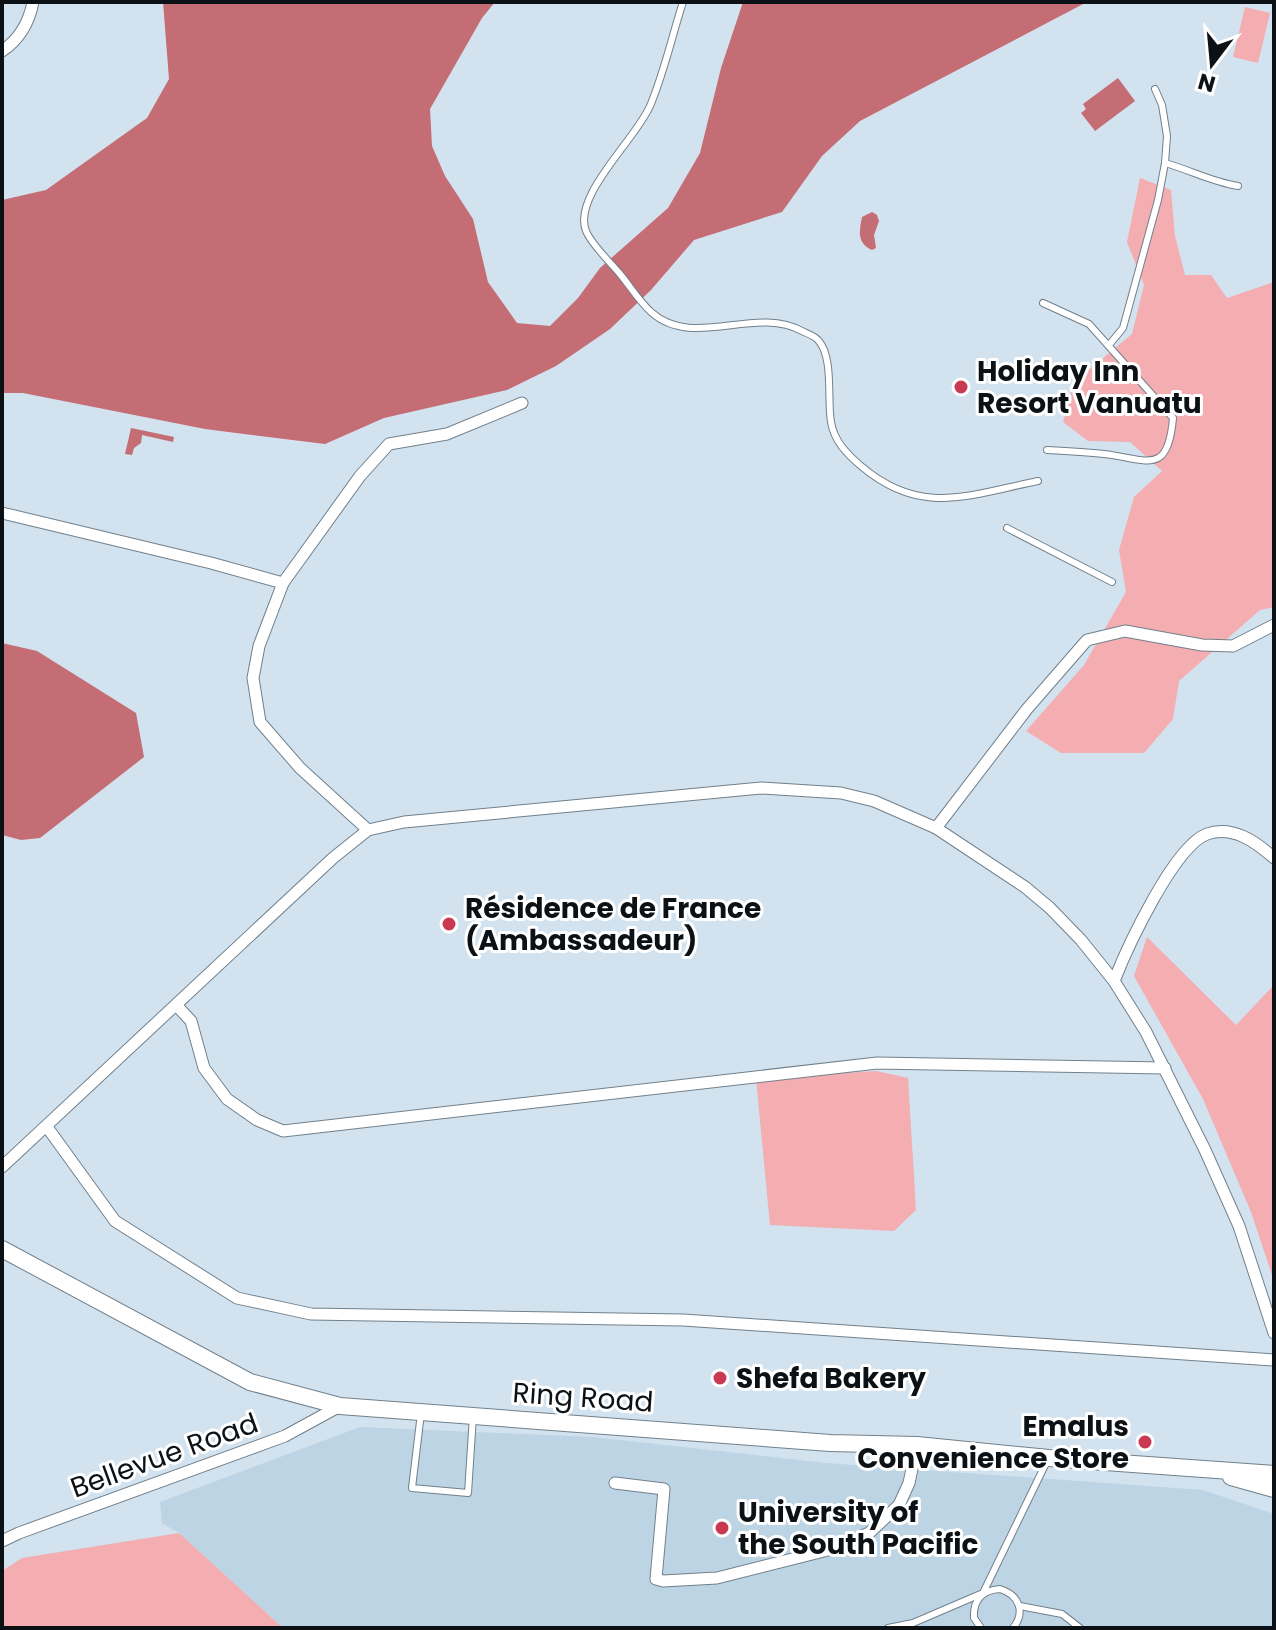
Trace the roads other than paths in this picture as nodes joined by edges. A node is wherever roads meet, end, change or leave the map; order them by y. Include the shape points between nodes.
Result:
1 (33, 2) edge
2 (683, 2) edge
3 (2, 51) edge
4 (1155, 89) dead end
5 (1165, 163) junction
6 (1238, 186) dead end
7 (1043, 303) dead end
8 (1109, 345) junction
9 (522, 403) dead end
10 (1047, 450) dead end
11 (1038, 481) dead end
12 (2, 513) edge
13 (1007, 528) dead end
14 (1112, 582) dead end
15 (283, 583) junction
16 (1274, 625) edge
17 (936, 828) junction
18 (368, 830) junction
19 (1274, 858) edge
20 (1114, 981) junction
21 (177, 1006) junction
22 (1165, 1068) junction
23 (47, 1127) junction
24 (2, 1167) edge
25 (2, 1249) edge
26 (1274, 1333) edge
27 (1274, 1360) edge
28 (340, 1406) junction
29 (421, 1413) junction
30 (473, 1416) junction
31 (917, 1445) junction
32 (1049, 1458) junction
33 (1195, 1466) junction
34 (1274, 1474) edge
35 (615, 1483) dead end
36 (1274, 1489) edge
37 (2, 1541) edge
38 (983, 1593) junction
39 (1020, 1606) junction
40 (888, 1628) edge
41 (981, 1628) edge
42 (1013, 1628) edge
43 (1080, 1628) edge

1 - 3 street via 24,29
2 - 11 lane via 649,108 585,207 586,231 651,312 683,327 764,321 795,327 818,340 827,360 831,424 843,451 875,478 905,494 936,499
4 - 5 lane via 1167,136
5 - 6 lane
5 - 8 lane via 1123,328
7 - 8 lane via 1089,324
8 - 10 lane via 1173,418 1171,442 1160,457 1146,463
9 - 15 street via 447,434 389,444
12 - 15 street
13 - 14 lane
15 - 18 street via 253,678 260,722 300,768
16 - 17 street via 1233,646 1125,631 1087,640
17 - 18 street via 841,793 761,788 404,822
17 - 20 street via 1050,908
18 - 21 street
19 - 20 street via 1246,837 1225,831 1205,834 1171,873 1132,937
20 - 22 street
21 - 22 street via 191,1021 204,1068 227,1099 283,1131 877,1063
21 - 23 street
22 - 26 street via 1239,1226
23 - 24 street
23 - 27 street via 115,1221 237,1298 311,1314 683,1320
25 - 28 main road, Ring Road via 250,1382
28 - 29 main road, Ring Road
28 - 37 street, Bellevue Road via 285,1436
29 - 30 main road, Ring Road
29 - 30 lane via 412,1488 468,1493
30 - 31 main road, Ring Road
31 - 32 main road, Ring Road
31 - 35 street via 899,1505 869,1533 836,1548 717,1578 656,1579 664,1489
32 - 33 main road, Ring Road
32 - 38 lane
33 - 34 main road, Ring Road
33 - 36 main road, Ring Road
38 - 39 lane via 1009,1592
38 - 40 lane
38 - 41 lane via 974,1609
39 - 42 lane
39 - 43 lane via 1062,1614

